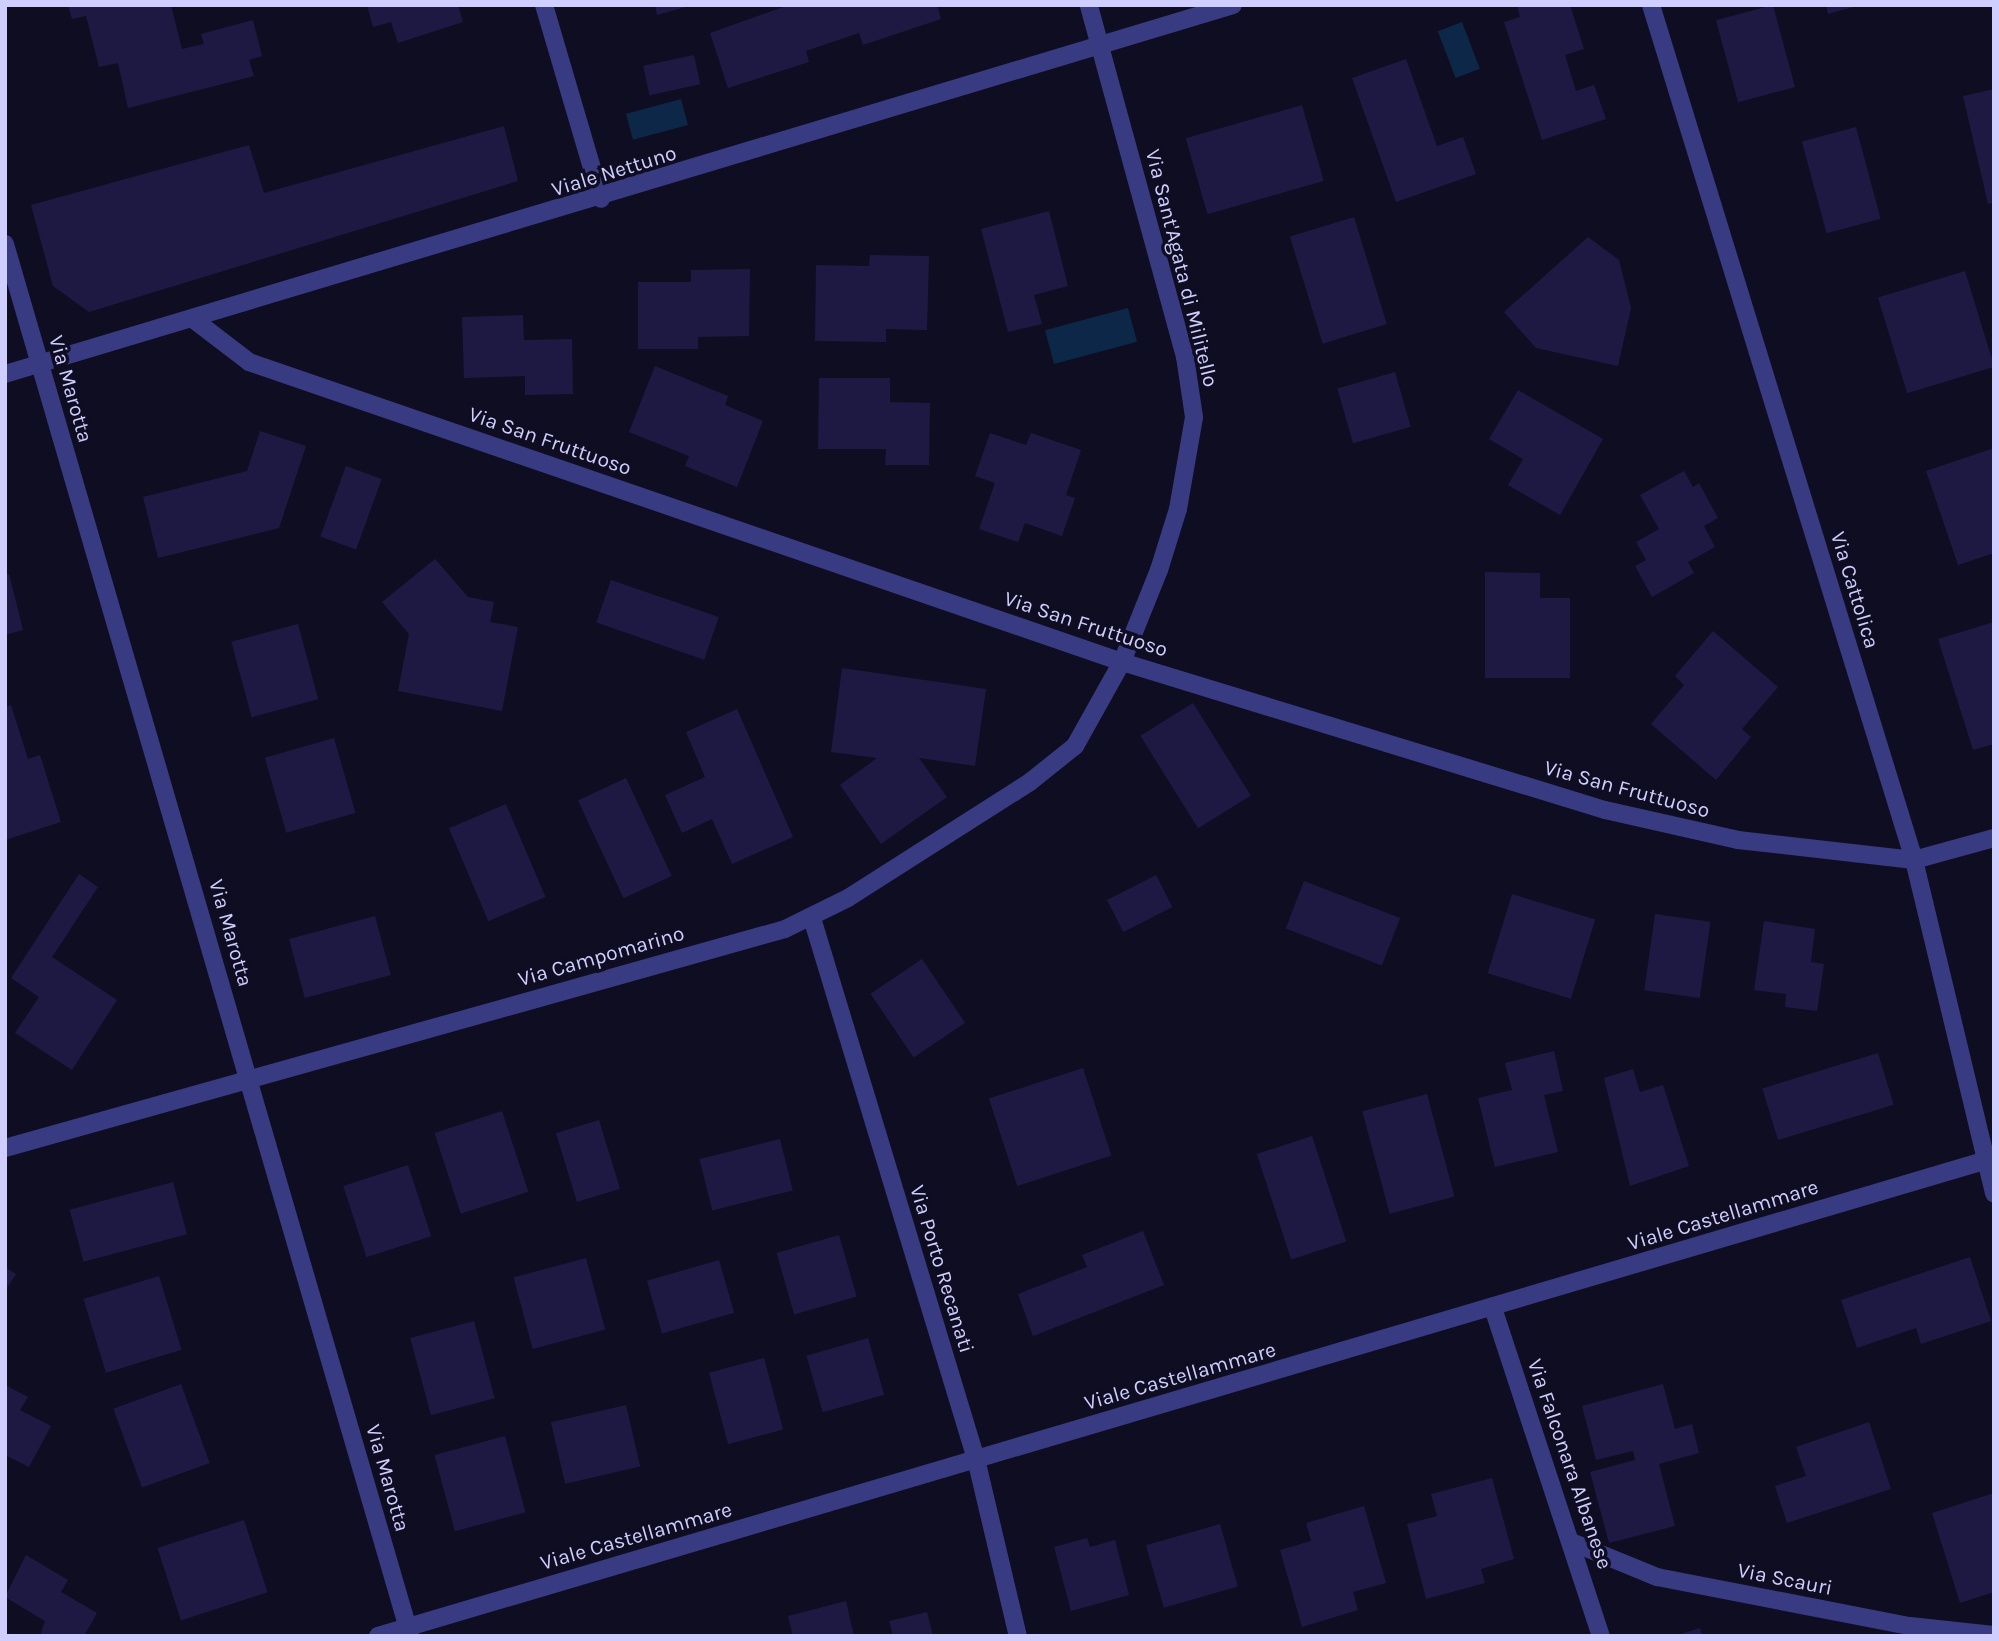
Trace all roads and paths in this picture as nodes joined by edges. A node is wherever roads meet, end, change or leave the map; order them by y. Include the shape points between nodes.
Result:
1 (544, 5) edge
2 (1089, 5) edge
3 (1233, 5) edge
4 (1651, 5) edge
5 (1100, 45) junction
6 (601, 200) junction
7 (5, 244) edge
8 (193, 319) junction
9 (40, 363) junction
10 (5, 374) edge
11 (1122, 662) junction
12 (1994, 838) edge
13 (1914, 860) junction
14 (812, 918) junction
15 (250, 1077) junction
16 (5, 1148) edge
17 (1989, 1159) edge
18 (1994, 1194) edge
19 (1493, 1308) junction
20 (976, 1459) junction
21 (1574, 1544) junction
22 (409, 1631) edge
23 (1994, 1634) edge
24 (378, 1636) edge
25 (1018, 1636) edge
26 (1601, 1636) edge

1 - 6 street
2 - 5 street, Via Sant'Agata di Militello
3 - 5 street, Viale Nettuno
4 - 13 street, Via Cattolica
5 - 6 street, Viale Nettuno
5 - 11 street, Via Sant'Agata di Militello via 1193,402 1178,509
6 - 8 street, Viale Nettuno
7 - 9 street, Via Marotta
8 - 9 street, Viale Nettuno
8 - 11 street, Via San Fruttuoso via 249,362
9 - 10 street, Viale Nettuno
9 - 15 street, Via Marotta
11 - 13 street, Via San Fruttuoso via 1649,821 1738,839
11 - 14 street, Via Campomarino via 1082,737 1058,761
12 - 13 street, Via San Fruttuoso
13 - 17 street, Via Cattolica
14 - 15 street, Via Campomarino
14 - 20 street, Via Porto Recanati
15 - 16 street, Via Campomarino
15 - 22 street, Via Marotta
17 - 18 street, Via Cattolica
17 - 19 street, Viale Castellammare
19 - 20 street, Viale Castellammare
19 - 21 street, Via Falconara Albanese
20 - 22 street, Viale Castellammare
20 - 25 street, Via Porto Recanati
21 - 23 street, Via Scauri via 1657,1577 1910,1626
21 - 26 street, Via Falconara Albanese
22 - 24 street, Viale Castellammare

